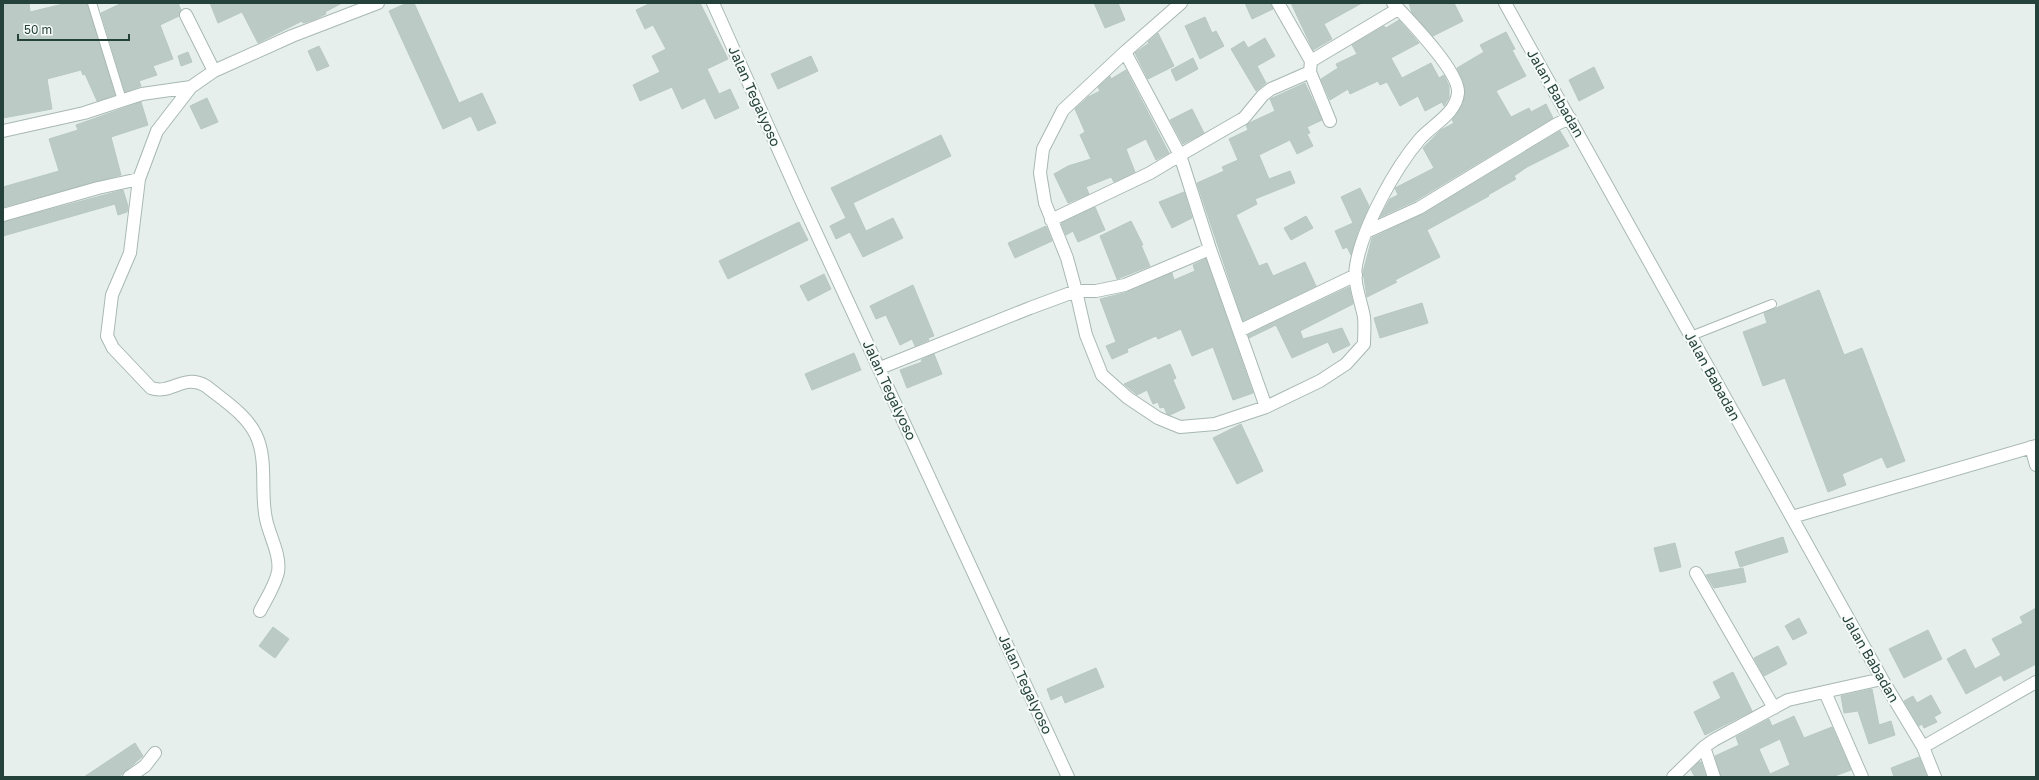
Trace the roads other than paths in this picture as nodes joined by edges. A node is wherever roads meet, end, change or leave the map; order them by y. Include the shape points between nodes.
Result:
1 (92, 3) edge
2 (378, 3) edge
3 (713, 3) edge
4 (1181, 3) edge
5 (1278, 3) edge
6 (1505, 3) edge
7 (1396, 6) edge
8 (186, 15) dead end
9 (1125, 52) junction
10 (1310, 66) junction
11 (214, 71) junction
12 (191, 87) junction
13 (122, 100) junction
14 (1570, 118) junction
15 (1330, 122) dead end
16 (3, 131) edge
17 (1180, 155) junction
18 (139, 179) junction
19 (3, 214) edge
20 (1051, 220) junction
21 (1366, 232) junction
22 (1210, 249) junction
23 (1356, 275) junction
24 (1076, 292) junction
25 (1772, 304) dead end
26 (1239, 331) junction
27 (1691, 336) junction
28 (880, 368) junction
29 (1266, 407) junction
30 (2033, 447) edge
31 (2036, 465) edge
32 (1792, 517) junction
33 (1696, 573) dead end
34 (260, 611) dead end
35 (1882, 679) junction
36 (2036, 682) edge
37 (1825, 692) junction
38 (1774, 708) junction
39 (1704, 747) junction
40 (1923, 747) junction
41 (155, 754) dead end
42 (129, 777) edge
43 (1068, 777) edge
44 (1673, 777) edge
45 (1714, 777) edge
46 (1862, 777) edge
47 (1935, 777) edge

1 - 13 lane
2 - 11 street via 292,36
3 - 28 street, Jalan Tegalyoso via 800,198
4 - 9 street
5 - 10 street
6 - 14 street, Jalan Babadan
7 - 10 street
7 - 21 street via 1435,49 1454,79 1458,94 1452,108 1419,140 1394,175
8 - 11 street
9 - 17 street
9 - 20 street via 1063,110 1043,149 1040,173
10 - 15 street
10 - 17 street via 1263,95 1244,118
11 - 12 street
12 - 13 street via 142,94
12 - 18 street via 157,131
13 - 16 street via 84,113
14 - 21 street via 1419,208
14 - 27 street, Jalan Babadan
17 - 20 street via 1150,173
17 - 22 street
18 - 19 street
18 - 34 street via 130,253 112,294 107,336 113,348 151,388 158,391 183,382 198,382 247,420 256,434 261,448 266,518 278,560 278,571
20 - 24 street via 1067,258
21 - 23 street via 1356,266
22 - 24 street via 1125,285
22 - 26 street
23 - 26 street
23 - 29 street via 1364,319 1364,344 1346,364 1320,381
24 - 28 street
24 - 29 street via 1086,335 1102,375 1128,398 1158,418 1180,427 1215,424
25 - 27 lane
26 - 29 street
27 - 32 street, Jalan Babadan
28 - 43 street, Jalan Tegalyoso
30 - 31 street
30 - 32 street
32 - 35 street, Jalan Babadan
33 - 38 street
35 - 37 street
35 - 40 street, Jalan Babadan
36 - 40 street
37 - 38 street via 1788,700
37 - 46 street
38 - 39 street
39 - 44 street
39 - 45 street
40 - 47 street, Jalan Babadan
41 - 42 street via 145,766

